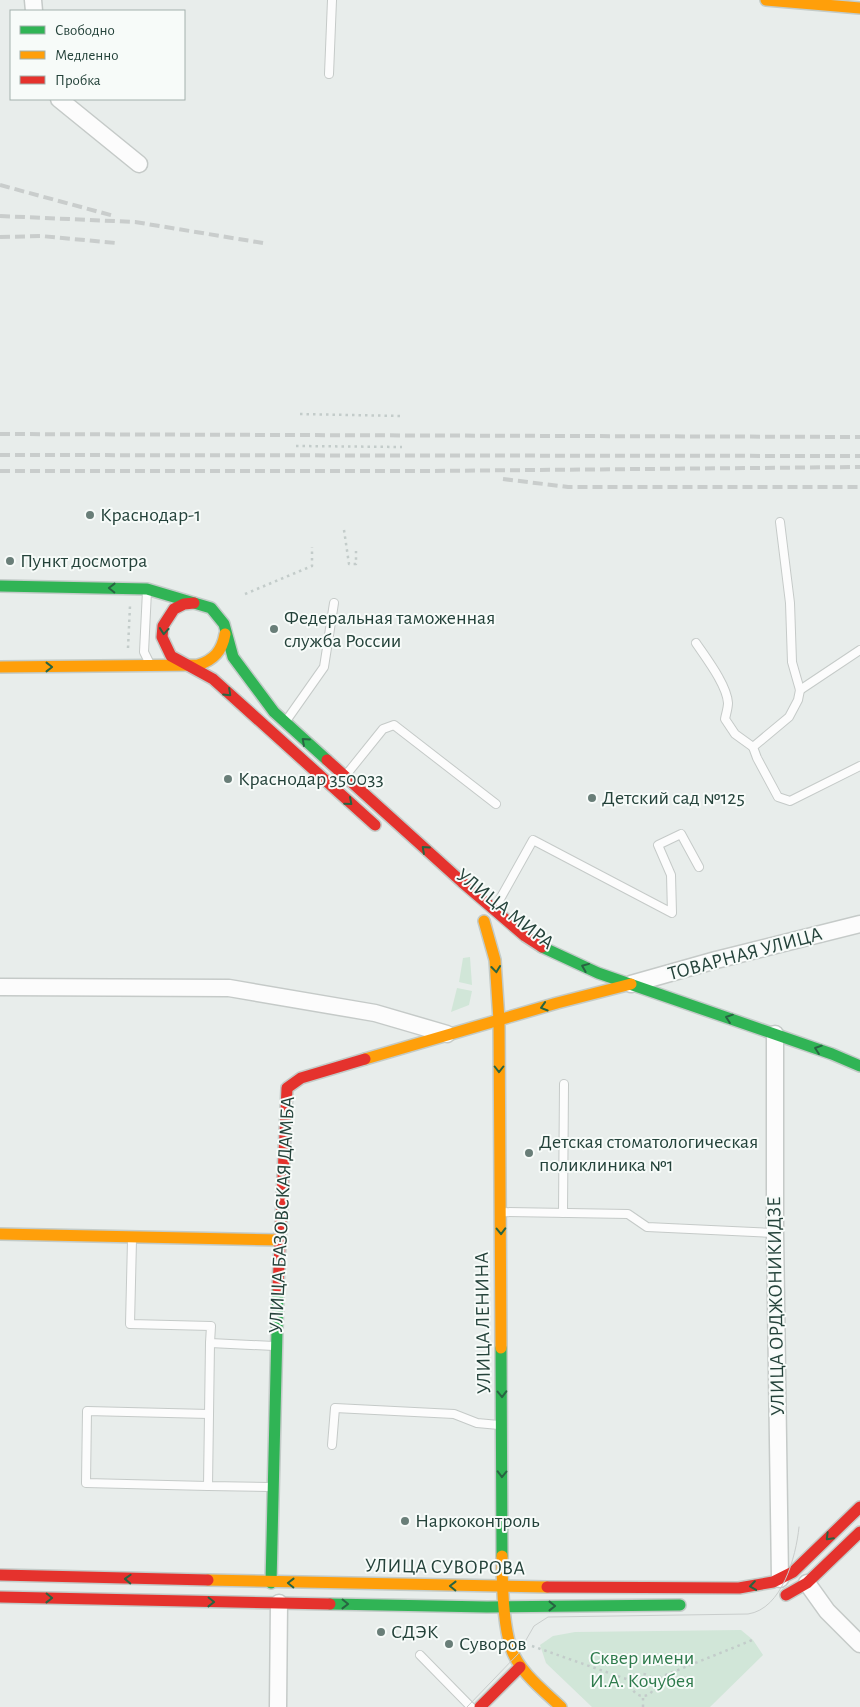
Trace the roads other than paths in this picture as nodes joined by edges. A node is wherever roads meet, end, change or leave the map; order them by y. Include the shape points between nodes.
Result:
1 (332, 0) edge
2 (766, 0) edge
3 (860, 8) edge
4 (329, 74) dead end
5 (60, 100) edge
6 (139, 164) dead end
7 (780, 522) dead end
8 (0, 586) edge
9 (147, 590) junction
10 (194, 602) junction
11 (334, 603) dead end
12 (225, 634) junction
13 (696, 643) dead end
14 (860, 650) edge
15 (189, 665) junction
16 (151, 666) junction
17 (0, 667) edge
18 (800, 690) junction
19 (284, 722) junction
20 (753, 747) junction
21 (860, 766) edge
22 (344, 777) junction
23 (496, 804) dead end
24 (380, 830) dead end
25 (699, 867) dead end
26 (494, 910) junction
27 (480, 918) joint
28 (860, 924) edge
29 (498, 933) dead end
30 (588, 983) dead end
31 (631, 984) junction
32 (0, 987) edge
33 (608, 989) junction
34 (499, 1020) junction
35 (447, 1034) junction
36 (775, 1040) junction
37 (860, 1066) edge
38 (860, 1078) edge
39 (564, 1084) dead end
40 (500, 1212) junction
41 (563, 1213) junction
42 (775, 1233) junction
43 (0, 1234) edge
44 (132, 1238) junction
45 (280, 1240) junction
46 (210, 1343) junction
47 (276, 1346) junction
48 (209, 1414) junction
49 (502, 1425) junction
50 (332, 1445) dead end
51 (208, 1486) junction
52 (273, 1487) junction
53 (860, 1507) edge
54 (860, 1532) edge
55 (0, 1575) edge
56 (780, 1579) junction
57 (271, 1583) junction
58 (807, 1583) junction
59 (502, 1587) junction
60 (0, 1597) edge
61 (774, 1599) dead end
62 (279, 1603) junction
63 (690, 1604) dead end
64 (504, 1606) junction
65 (860, 1644) edge
66 (420, 1655) dead end
67 (520, 1666) junction
68 (278, 1707) edge
69 (471, 1707) edge
70 (480, 1707) edge
71 (560, 1707) edge

1 - 4 lane
2 - 3 main road
5 - 6 street
7 - 18 lane via 790,603 792,662
9 -> 8 main road
9 - 10 main road
9 - 16 lane via 144,652
10 - 12 main road via 218,614
10 -> 15 main road via 174,609 163,626 165,647 170,656
11 - 19 lane via 324,667
12 - 15 main road via 224,643 214,658
12 - 19 main road, УЛИЦА МИРА via 233,656
13 - 20 lane via 724,692 728,703 725,719 735,734
14 - 18 lane
15 - 16 main road
15 -> 24 main road via 213,679
17 -> 16 main road
18 - 20 lane via 788,717
22 -> 19 main road, УЛИЦА МИРА
20 - 21 lane via 778,797 784,800 790,801
22 - 23 lane via 383,729 394,725
26 -> 22 main road, УЛИЦА МИРА
25 - 26 lane via 681,834 658,845 671,875 672,913 533,840
31 -> 26 main road, УЛИЦА МИРА via 548,951
27 - 29 main road, УЛИЦА МИРА
27 -> 34 main road, УЛИЦА ЛЕНИНА via 495,960
28 - 31 street, ТОВАРНАЯ УЛИЦА
30 - 33 main road, УЛИЦА МИРА
31 - 33 main road, УЛИЦА БАЗОВСКАЯ ДАМБА
36 -> 31 main road, УЛИЦА МИРА
32 - 35 street via 229,988 375,1013
33 -> 34 main road, УЛИЦА БАЗОВСКАЯ ДАМБА
33 - 36 main road, УЛИЦА МИРА
34 - 35 main road, УЛИЦА БАЗОВСКАЯ ДАМБА
34 -> 40 main road, УЛИЦА ЛЕНИНА
35 - 45 main road, УЛИЦА БАЗОВСКАЯ ДАМБА via 301,1078 287,1088
37 -> 36 main road, УЛИЦА МИРА
36 - 38 main road, УЛИЦА МИРА
36 - 42 street, УЛИЦА ОРДЖОНИКИДЗЕ
39 - 41 lane
40 - 41 lane
40 -> 49 main road, УЛИЦА ЛЕНИНА
41 - 42 lane via 628,1214 647,1227
42 - 56 street, УЛИЦА ОРДЖОНИКИДЗЕ
43 - 44 main road
44 - 45 main road
44 - 46 lane via 130,1324 211,1326
45 - 47 main road, УЛИЦА БАЗОВСКАЯ ДАМБА
46 - 47 lane
46 - 48 lane
47 - 52 main road, УЛИЦА БАЗОВСКАЯ ДАМБА
48 - 51 lane
48 - 51 lane via 87,1411 86,1483
49 - 50 lane via 477,1423 454,1414 335,1408
49 -> 59 main road, УЛИЦА ЛЕНИНА
51 - 52 lane
52 - 57 main road, УЛИЦА БАЗОВСКАЯ ДАМБА
53 -> 56 main road, УЛИЦА СУВОРОВА via 798,1568
54 - 58 main road
57 -> 55 main road, УЛИЦА СУВОРОВА
56 -> 59 main road, УЛИЦА СУВОРОВА via 739,1588
59 -> 57 main road, УЛИЦА СУВОРОВА
58 - 61 main road
58 - 65 street via 827,1611
59 - 64 main road, УЛИЦА ЛЕНИНА
60 -> 62 main road, УЛИЦА СУВОРОВА
62 -> 64 main road, УЛИЦА СУВОРОВА
62 - 68 street
64 -> 63 main road, УЛИЦА СУВОРОВА
64 - 67 main road, УЛИЦА ЛЕНИНА via 511,1648
66 - 69 lane
67 - 70 main road
67 - 71 main road, УЛИЦА ЛЕНИНА

